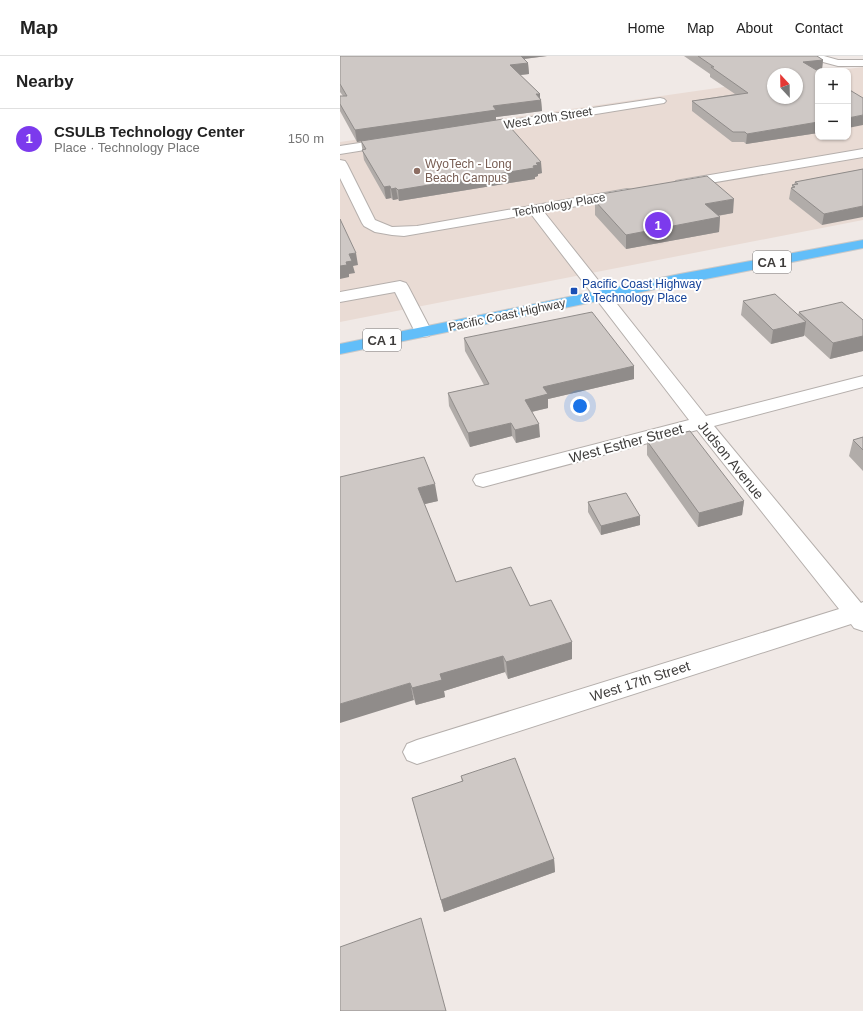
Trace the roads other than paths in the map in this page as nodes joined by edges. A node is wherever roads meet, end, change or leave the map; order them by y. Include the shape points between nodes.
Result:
1 (812, 56) edge
2 (863, 64) edge
3 (660, 101) dead end
4 (468, 130) edge
5 (401, 140) edge
6 (340, 150) edge
7 (863, 153) edge
8 (340, 164) edge
9 (665, 187) edge
10 (642, 191) edge
11 (534, 209) junction
12 (863, 244) edge
13 (601, 296) junction
14 (340, 297) edge
15 (423, 332) junction
16 (340, 349) edge
17 (863, 381) edge
18 (701, 423) junction
19 (483, 480) dead end
20 (861, 615) edge
21 (417, 752) dead end

1 - 2 street via 838,63
3 - 4 street, West 20th Street
5 - 6 street
7 - 9 street
8 - 11 street, Technology Place via 369,223 378,229 402,232
10 - 11 street, Technology Place
11 - 13 street, Judson Avenue
12 - 13 highway, Pacific Coast Highway / CA 1
13 - 15 highway, Pacific Coast Highway / CA 1
13 - 18 street, Judson Avenue
14 - 15 street via 400,286
15 - 16 highway, Pacific Coast Highway / CA 1
17 - 18 street, West Esther Street
18 - 19 street, West Esther Street
18 - 20 street, Judson Avenue
20 - 21 street, West 17th Street

